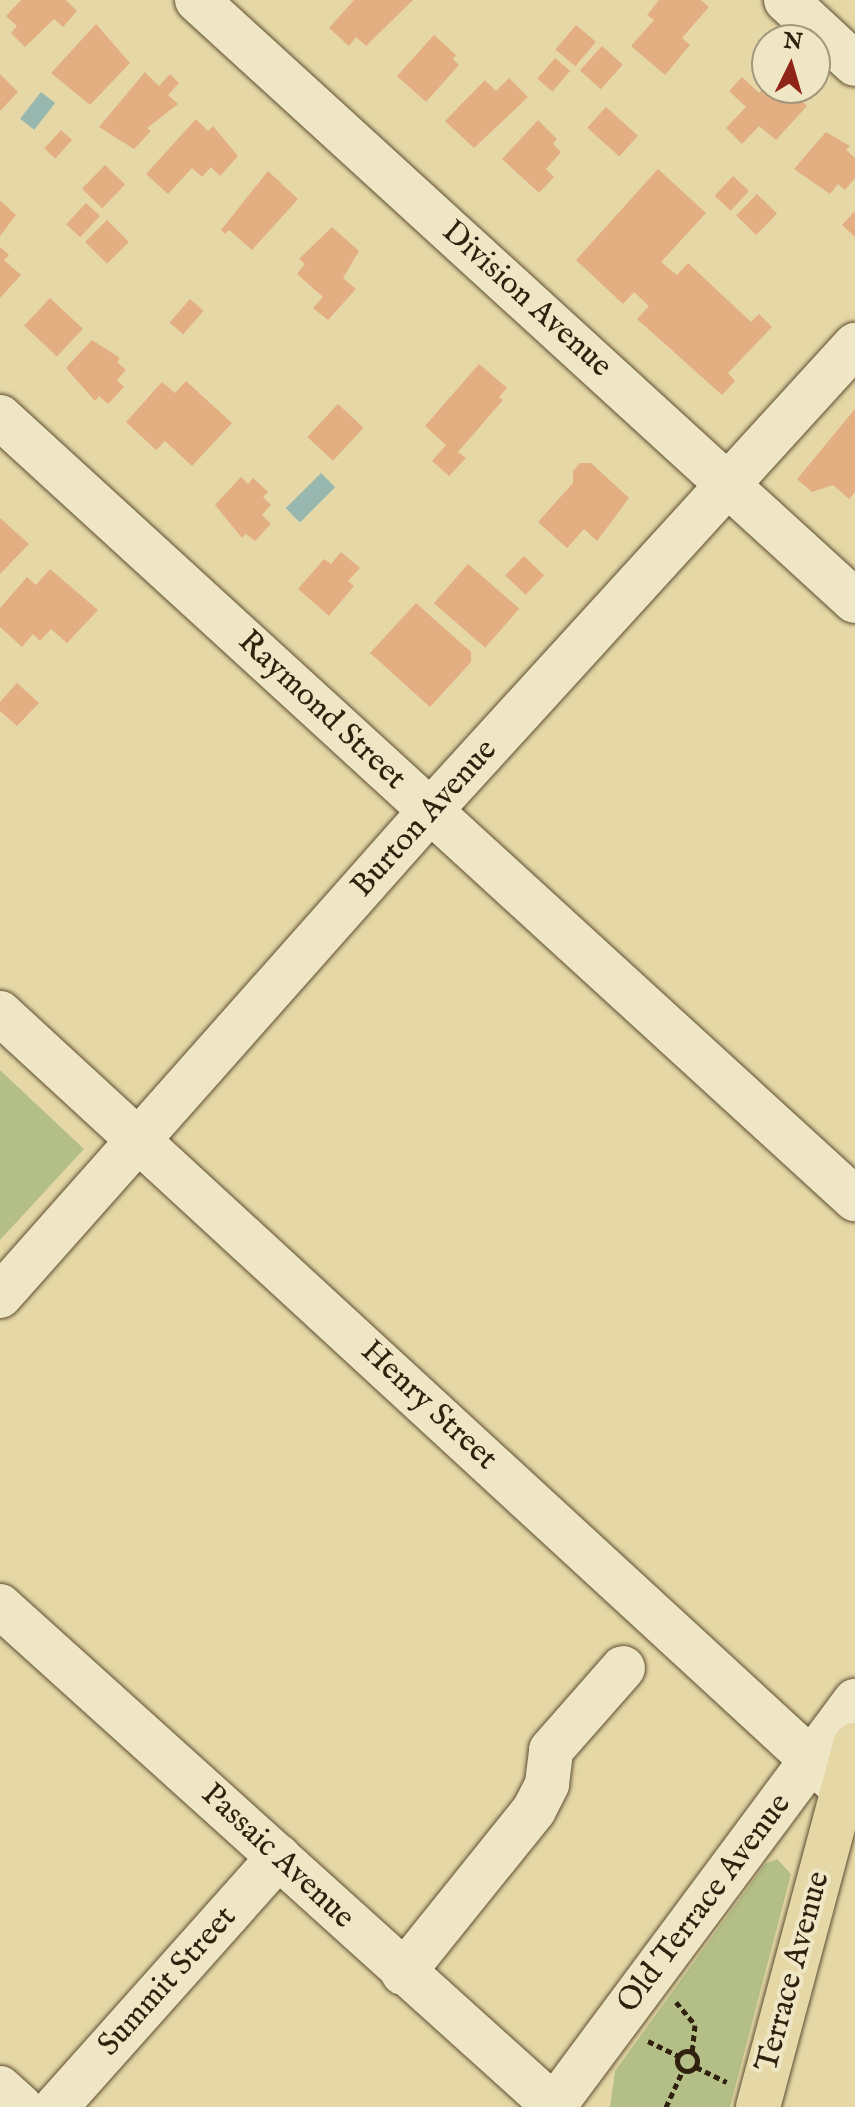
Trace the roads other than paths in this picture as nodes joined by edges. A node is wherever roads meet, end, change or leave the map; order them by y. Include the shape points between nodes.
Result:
1 (197, 0) edge
2 (786, 0) edge
3 (855, 64) edge
4 (855, 345) edge
5 (0, 417) edge
6 (728, 485) junction
7 (855, 601) edge
8 (430, 811) junction
9 (0, 1013) edge
10 (141, 1142) junction
11 (855, 1199) edge
12 (0, 1296) edge
13 (0, 1606) edge
14 (623, 1668) dead end
15 (855, 1701) edge
16 (855, 1745) edge
17 (837, 1782) edge
18 (279, 1857) junction
19 (403, 1973) junction
20 (0, 2088) edge
21 (748, 2098) edge
22 (554, 2106) edge
23 (21, 2107) edge
24 (56, 2107) edge

1 - 6 street, Division Avenue
2 - 3 street
4 - 6 street, Burton Avenue
5 - 8 street, Raymond Street
6 - 7 street, Division Avenue
6 - 8 street, Burton Avenue
8 - 10 street, Burton Avenue
8 - 11 street, Raymond Street
9 - 10 street, Henry Street
10 - 12 street, Burton Avenue
10 - 17 street, Henry Street
13 - 18 street, Passaic Avenue
14 - 19 street via 551,1750 547,1784 534,1810
15 - 17 street, Old Terrace Avenue
16 - 17 main road, Terrace Avenue
17 - 21 main road, Terrace Avenue
17 - 22 street, Old Terrace Avenue
18 - 19 street, Passaic Avenue
18 - 24 street, Summit Street
19 - 22 street, Passaic Avenue
20 - 23 street

